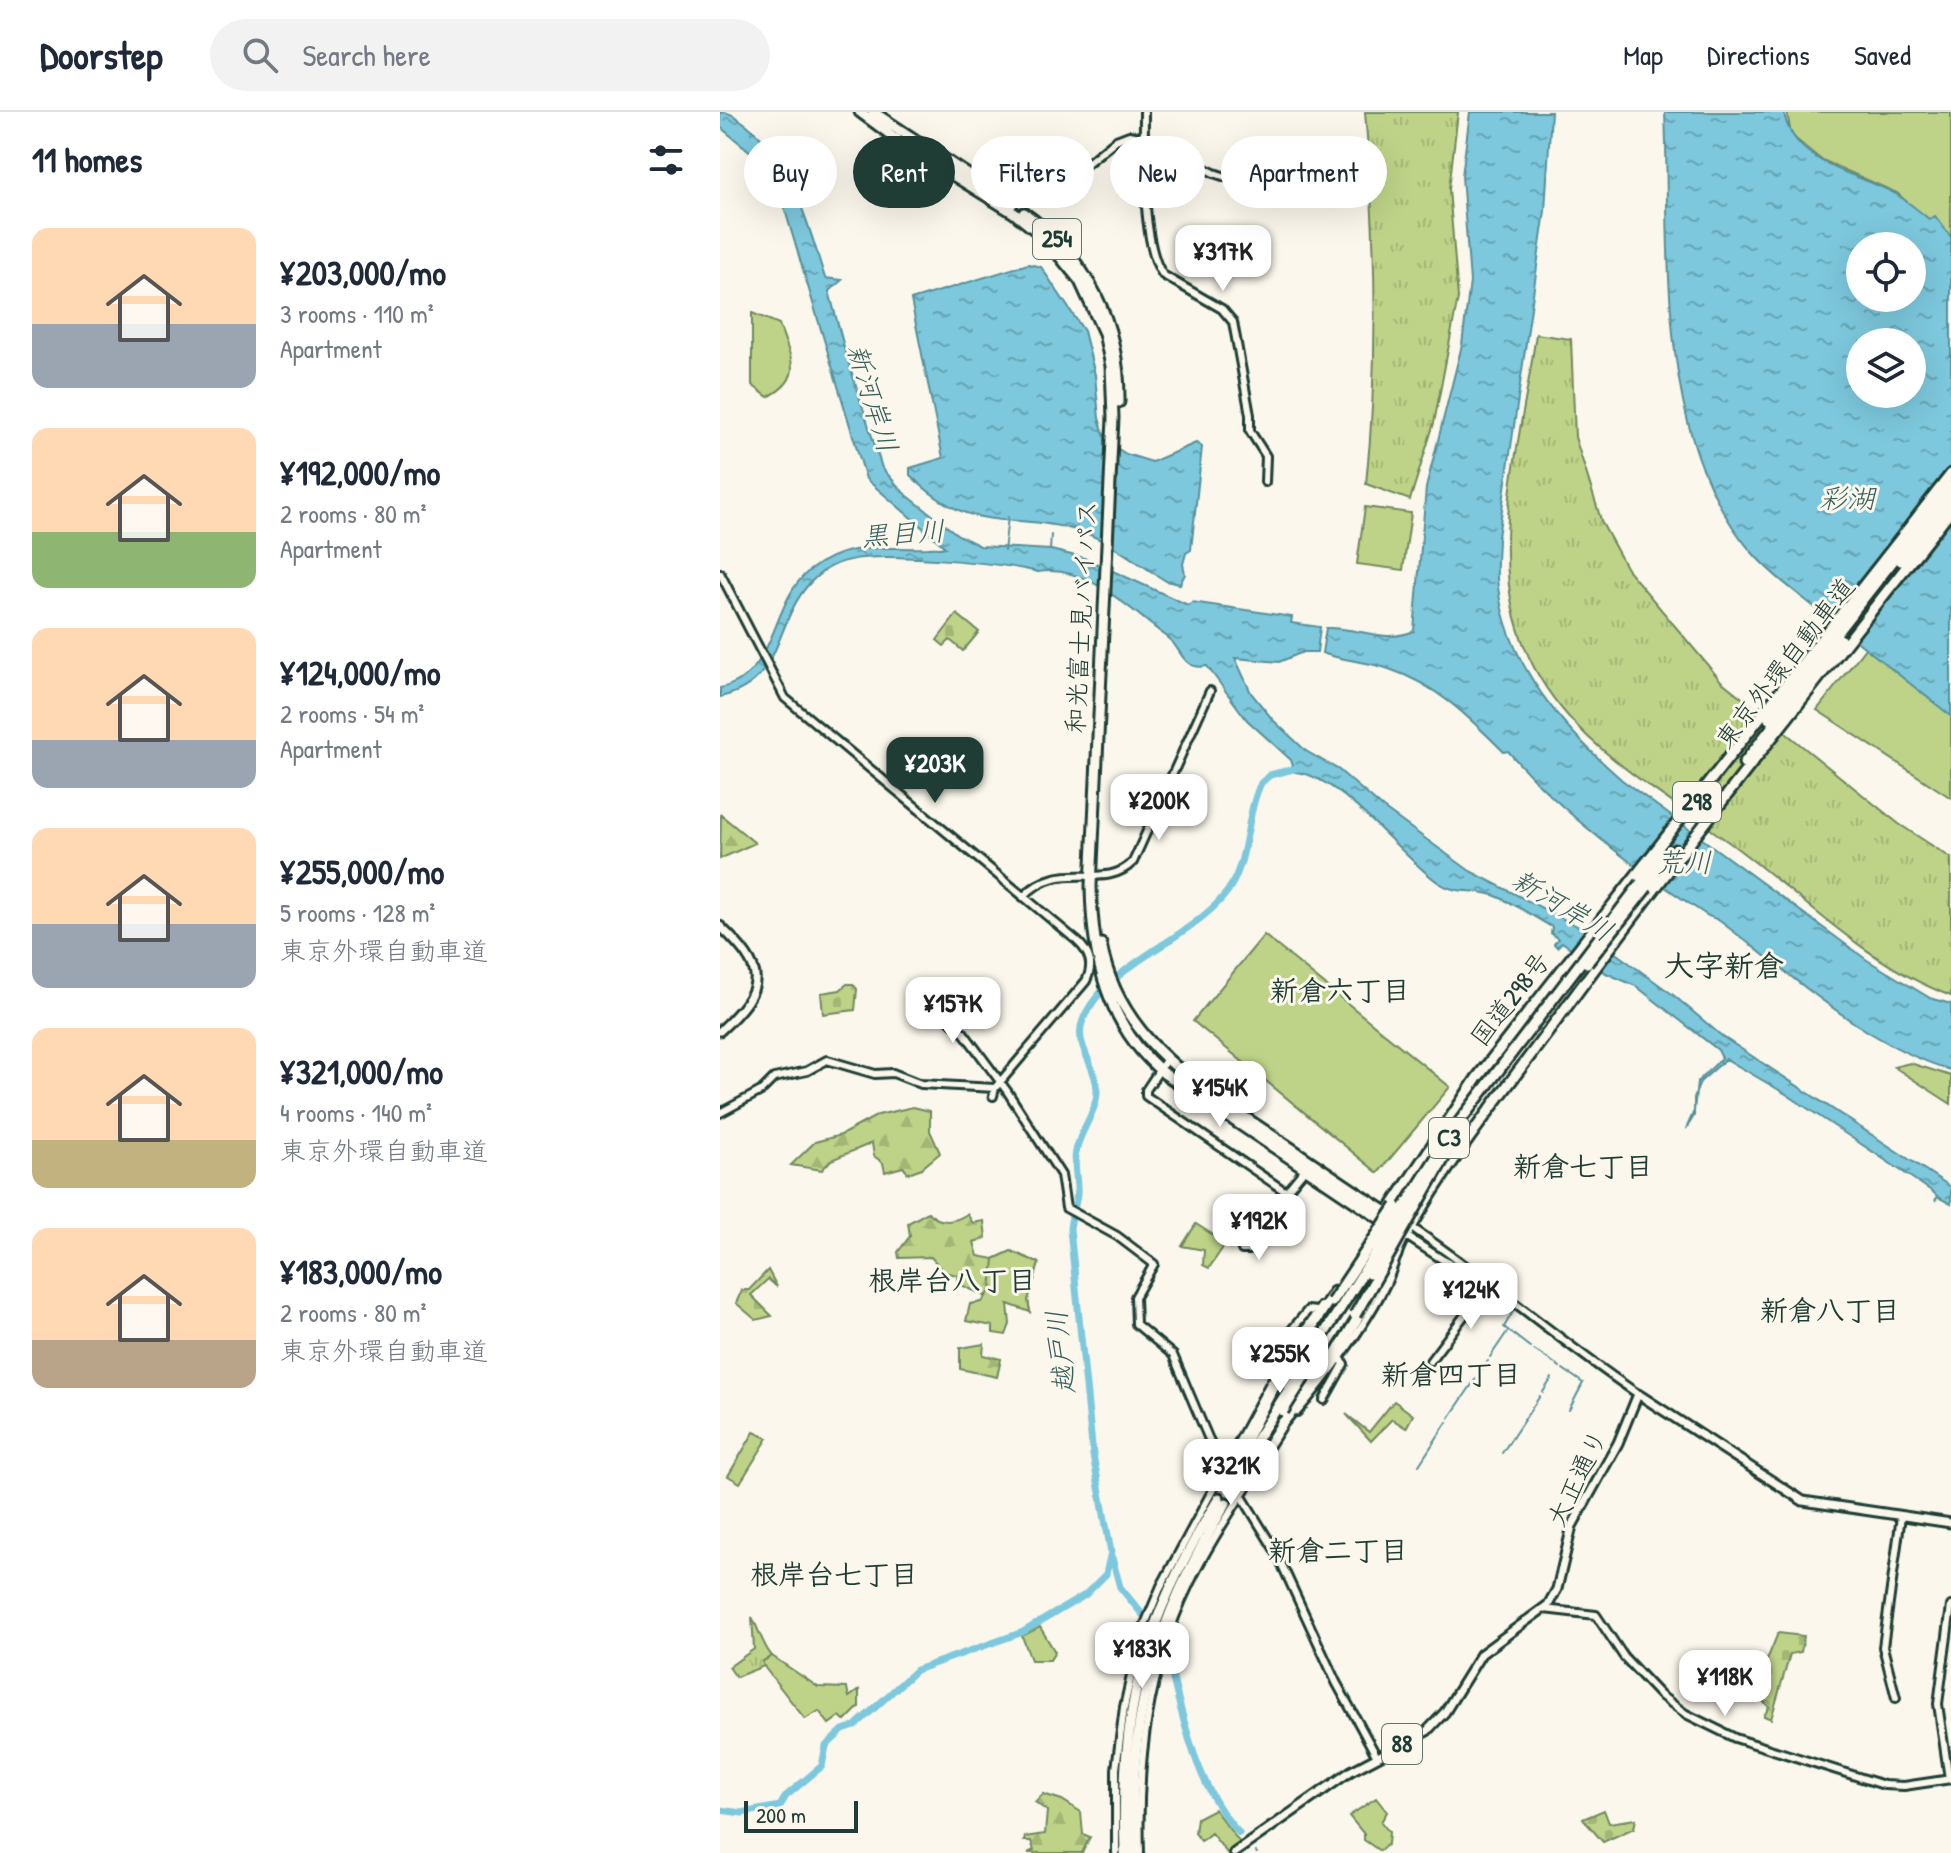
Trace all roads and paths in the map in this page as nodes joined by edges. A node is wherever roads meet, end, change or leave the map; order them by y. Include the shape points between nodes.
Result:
1 (860, 112) edge
2 (873, 112) edge
3 (1144, 112) edge
4 (1144, 136) edge
5 (1110, 146) edge
6 (1094, 158) edge
7 (971, 180) edge
8 (971, 184) edge
9 (1011, 208) edge
10 (1146, 208) edge
11 (1951, 474) edge
12 (1265, 482) dead end
13 (1951, 487) edge
14 (1951, 498) edge
15 (1951, 510) edge
16 (720, 573) edge
17 (1209, 693) dead end
18 (1093, 875) junction
19 (1023, 897) junction
20 (1622, 913) junction
21 (720, 926) edge
22 (920, 993) dead end
23 (1112, 996) junction
24 (720, 1031) edge
25 (1166, 1060) junction
26 (1160, 1070) junction
27 (998, 1086) junction
28 (993, 1096) dead end
29 (720, 1113) edge
30 (1457, 1125) junction
31 (1452, 1144) junction
32 (1463, 1144) junction
33 (1305, 1169) junction
34 (1437, 1183) junction
35 (1402, 1190) junction
36 (1286, 1192) junction
37 (1389, 1219) junction
38 (1408, 1231) junction
39 (1242, 1250) dead end
40 (1396, 1255) junction
41 (1473, 1275) junction
42 (1488, 1282) junction
43 (1339, 1285) junction
44 (1478, 1297) junction
45 (1332, 1302) dead end
46 (1316, 1311) junction
47 (1355, 1315) dead end
48 (1274, 1351) dead end
49 (1340, 1357) junction
50 (1430, 1361) dead end
51 (1310, 1383) dead end
52 (1638, 1394) junction
53 (1324, 1400) dead end
54 (1280, 1409) junction
55 (1280, 1426) junction
56 (1247, 1460) junction
57 (1225, 1469) junction
58 (1241, 1495) junction
59 (1901, 1516) junction
60 (1951, 1523) edge
61 (1951, 1606) edge
62 (1544, 1609) junction
63 (1896, 1698) dead end
64 (1377, 1757) junction
65 (1950, 1779) edge
66 (1116, 1853) edge
67 (1125, 1853) edge
68 (1133, 1853) edge
69 (1140, 1853) edge
70 (1234, 1853) edge

1 - 8 highway, 和光富士見バイパス / 254
2 - 7 highway, 和光富士見バイパス / 254
3 - 4 street
5 - 6 street
9 - 18 highway, 和光富士見バイパス / 254 via 1060,253 1094,306 1111,366 1115,444
10 - 12 street via 1163,275 1225,311 1234,324 1250,431 1267,459
11 - 35 highway, 国道298号 / 298 via 1477,1078
13 - 20 highway, 東京外環自動車道 / C3, bridge
14 - 20 highway, 東京外環自動車道 / C3, bridge
15 - 32 highway, 国道298号 / 298 via 1693,837
16 - 19 street via 791,703
17 - 18 street via 1136,859 1118,873
18 - 19 street via 1050,878
18 - 23 highway, 和光富士見バイパス / 254 via 1093,931
19 - 27 street via 1082,946 1090,969 1086,981
20 - 30 highway, 東京外環自動車道 / C3, bridge
20 - 31 highway, 東京外環自動車道 / C3, bridge
20 - 32 highway, bridge
20 - 35 highway, bridge via 1556,984
21 - 24 main road via 747,952 755,974 748,1003
22 - 27 street via 964,1033
23 - 25 highway, 和光富士見バイパス / 254
23 - 26 highway, 和光富士見バイパス / 254 via 1130,1037
25 - 26 street
25 - 37 highway, 和光富士見バイパス / 254
26 - 33 highway, 和光富士見バイパス / 254
26 - 36 street via 1147,1097
27 - 28 street
27 - 29 street via 921,1084 827,1060 774,1078 763,1090
27 - 57 street via 1059,1171 1069,1210 1154,1264 1136,1292 1134,1319 1173,1355
30 - 45 highway, bridge
30 - 54 highway, 東京外環自動車道 / C3, bridge
31 - 47 highway, bridge
31 - 54 highway, 東京外環自動車道 / C3, bridge
32 - 34 highway, 国道298号 / 298
33 - 36 street
33 - 37 highway, 和光富士見バイパス / 254
34 - 37 highway
34 - 38 highway, 国道298号 / 298
35 - 37 highway, 国道298号 / 298
36 - 39 street via 1250,1250
37 - 38 highway, 和光富士見バイパス / 254
37 - 43 street
38 - 40 street
38 - 41 street
38 - 42 street
40 - 49 street via 1385,1285
40 - 55 highway via 1326,1370
41 - 42 street
41 - 44 street via 1479,1283
42 - 44 street
42 - 52 street via 1566,1346
43 - 46 street
43 - 56 highway via 1244,1444
44 - 50 street
46 - 48 street via 1308,1310
46 - 57 street
49 - 53 street via 1344,1364
49 - 58 street via 1289,1421
51 - 55 highway
52 - 59 main road via 1803,1501
52 - 62 main road, 大正通り / 88 via 1618,1443 1572,1526 1557,1589
54 - 56 highway, 東京外環自動車道 / C3
55 - 56 highway
57 - 58 street
57 - 66 street via 1161,1586 1138,1642 1115,1780
58 - 64 street via 1276,1552
58 - 69 street via 1187,1588 1151,1692 1143,1737
59 - 60 main road
59 - 63 street via 1883,1647
61 - 65 street via 1938,1704
62 - 64 main road, 大正通り / 88 via 1481,1654 1432,1727
62 - 65 street via 1596,1615 1624,1657 1660,1695 1719,1732 1884,1785
64 - 70 main road, 大正通り / 88
67 - 68 highway via 1124,1772 1133,1694 1157,1616 1200,1529 1222,1501 1156,1644 1142,1696 1133,1772

